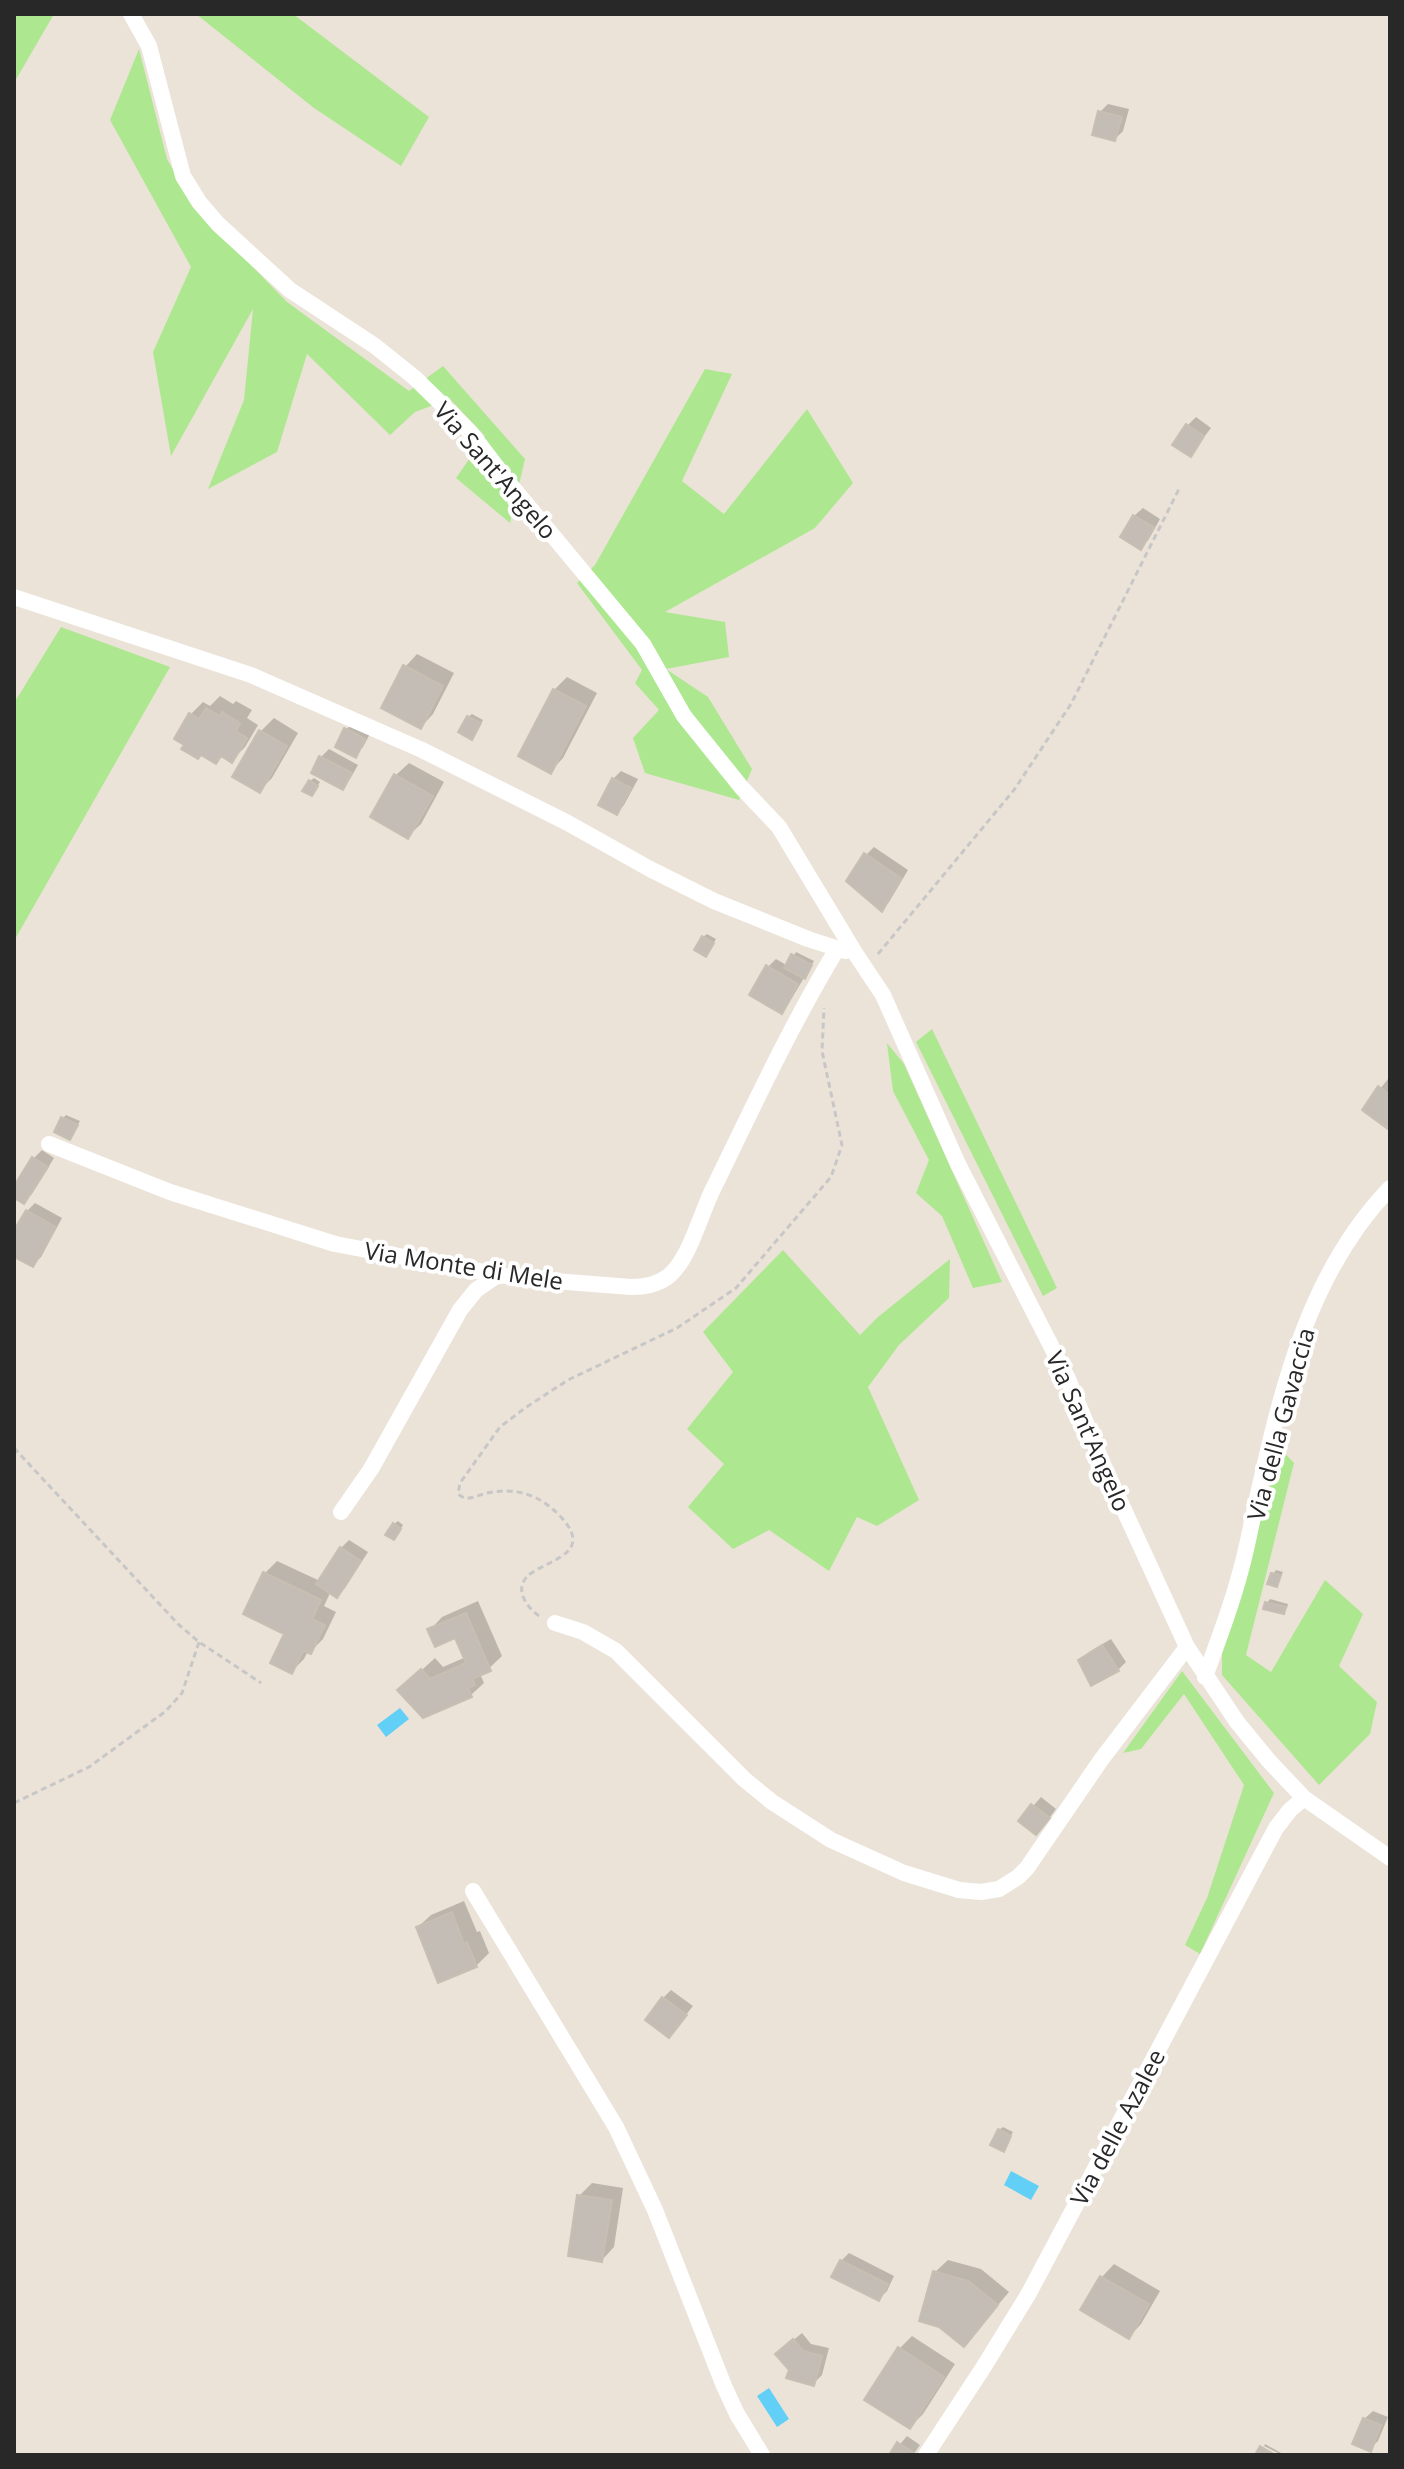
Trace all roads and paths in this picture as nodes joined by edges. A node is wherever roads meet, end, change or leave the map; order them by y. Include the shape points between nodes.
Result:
1 (131, 14) edge
2 (1179, 489) dead end
3 (14, 597) edge
4 (837, 949) junction
5 (855, 953) junction
6 (866, 969) junction
7 (824, 1002) dead end
8 (49, 1144) dead end
9 (1390, 1188) edge
10 (498, 1275) junction
11 (14, 1448) edge
12 (341, 1512) dead end
13 (555, 1623) joint
14 (199, 1642) junction
15 (1187, 1647) junction
16 (1205, 1677) junction
17 (261, 1683) dead end
18 (1304, 1798) junction
19 (14, 1803) edge
20 (1390, 1858) edge
21 (473, 1891) dead end
22 (762, 2455) edge
23 (926, 2455) edge

1 - 5 street, Via Sant'Angelo via 149,46 183,176 199,202 290,290 375,346 471,433 643,644 684,716 779,827
2 - 6 path via 1071,704 1014,790
3 - 4 street via 287,689 422,750 714,901
4 - 5 street
4 - 10 street, Via Monte di Mele via 671,1274 631,1287
5 - 6 street, Via Sant'Angelo
6 - 15 street, Via Sant'Angelo via 1068,1379
7 - 13 path via 822,1051 842,1145 831,1177 736,1288 677,1328 568,1380 525,1408 500,1427 460,1483 458,1494 464,1498 503,1491 538,1497 568,1524 569,1550 526,1577 521,1586 530,1609
8 - 10 street, Via Monte di Mele via 170,1192 290,1231
9 - 16 street, Via della Gavaccia via 1334,1262 1301,1337 1241,1572
10 - 12 street via 460,1310 371,1469
11 - 14 path
13 - 15 street via 616,1651 772,1802 831,1840 892,1868 970,1892 999,1889 1027,1868
14 - 17 path
14 - 19 path via 182,1693 166,1711 89,1767
15 - 16 street, Via Sant'Angelo
16 - 18 street, Via Sant'Angelo via 1261,1752
18 - 20 street, Via Sant'Angelo
18 - 23 street, Via delle Azalee via 1276,1828 1029,2293
21 - 22 street via 616,2127 655,2210 724,2386

